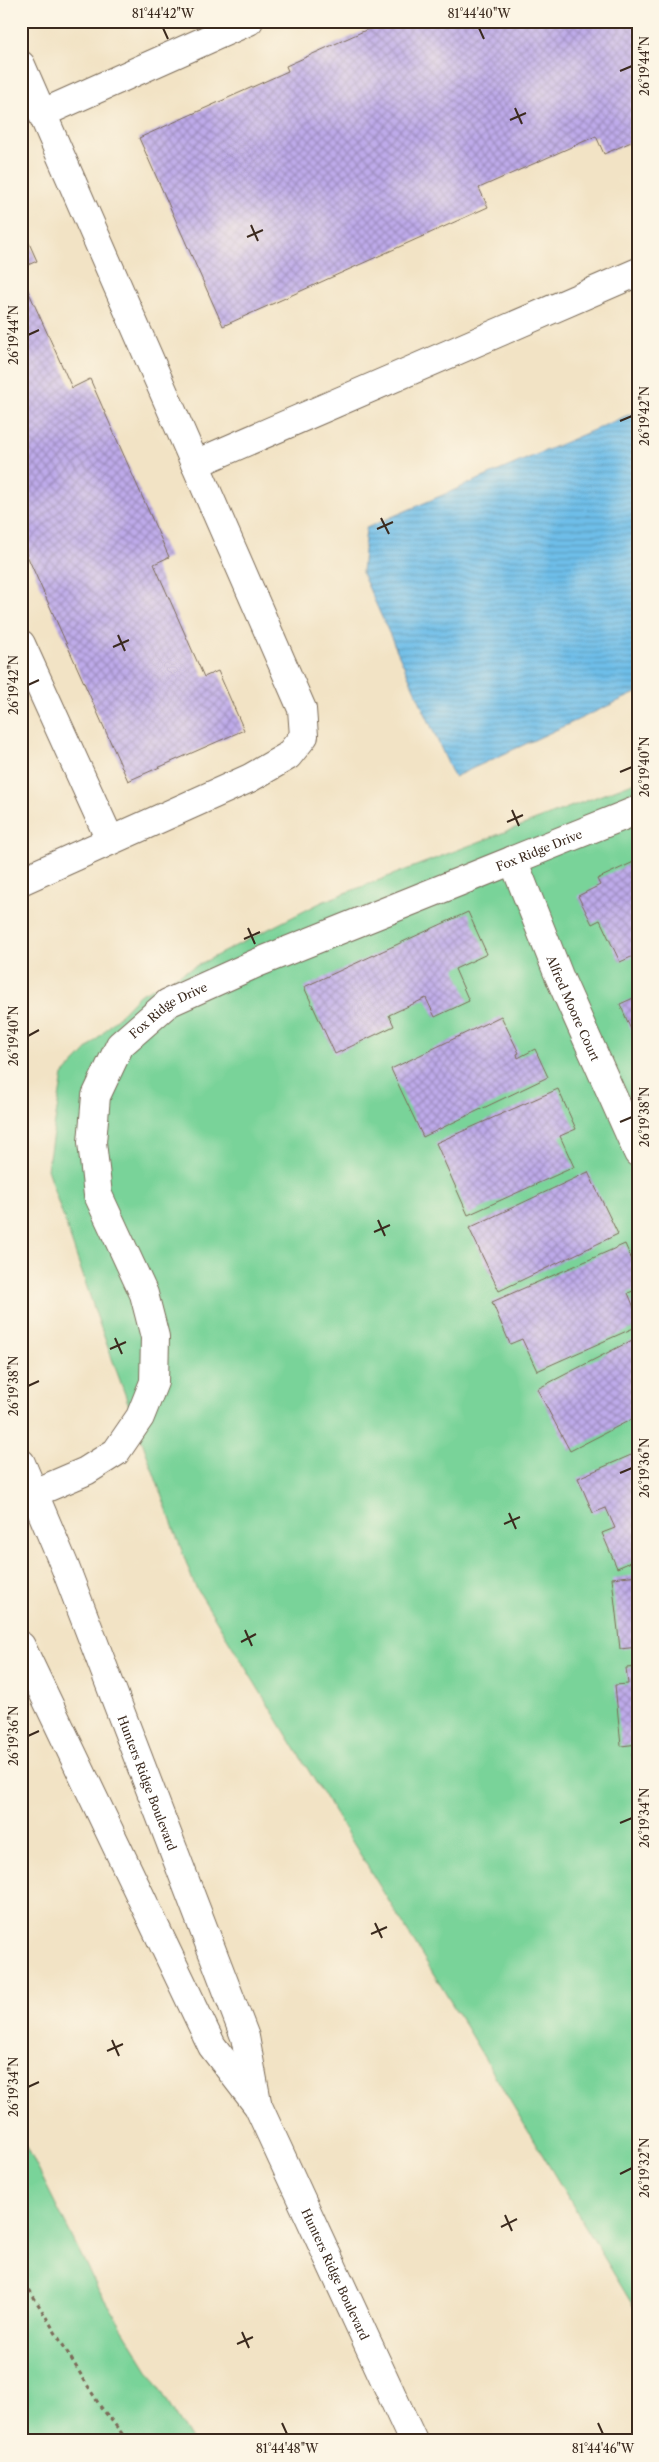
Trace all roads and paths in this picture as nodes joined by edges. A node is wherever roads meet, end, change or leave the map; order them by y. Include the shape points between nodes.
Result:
1 (249, 21) edge
2 (21, 65) edge
3 (34, 110) edge
4 (638, 272) edge
5 (196, 464) junction
6 (21, 644) edge
7 (638, 810) edge
8 (110, 840) junction
9 (513, 860) junction
10 (21, 880) edge
11 (638, 1153) edge
12 (21, 1463) edge
13 (28, 1496) edge
14 (21, 1646) edge
15 (258, 2106) junction
16 (21, 2276) edge
17 (128, 2441) edge
18 (414, 2441) edge

1 - 3 street
2 - 3 street
3 - 5 street
4 - 5 street
5 - 8 street via 302,710 304,736 288,756 250,778
6 - 8 street
7 - 9 street, Fox Ridge Drive
8 - 10 street
9 - 11 street, Alfred Moore Court via 559,976
9 - 13 street, Fox Ridge Drive via 257,963 168,1003 120,1045 96,1096 92,1142 98,1195 144,1294 155,1337 154,1382 140,1417 116,1452 86,1471
12 - 13 street, Hunters Ridge Boulevard
13 - 15 street, Hunters Ridge Boulevard via 65,1567 245,2037
14 - 15 street, Hunters Ridge Boulevard via 212,2046
15 - 18 street, Hunters Ridge Boulevard
16 - 17 path via 100,2406

